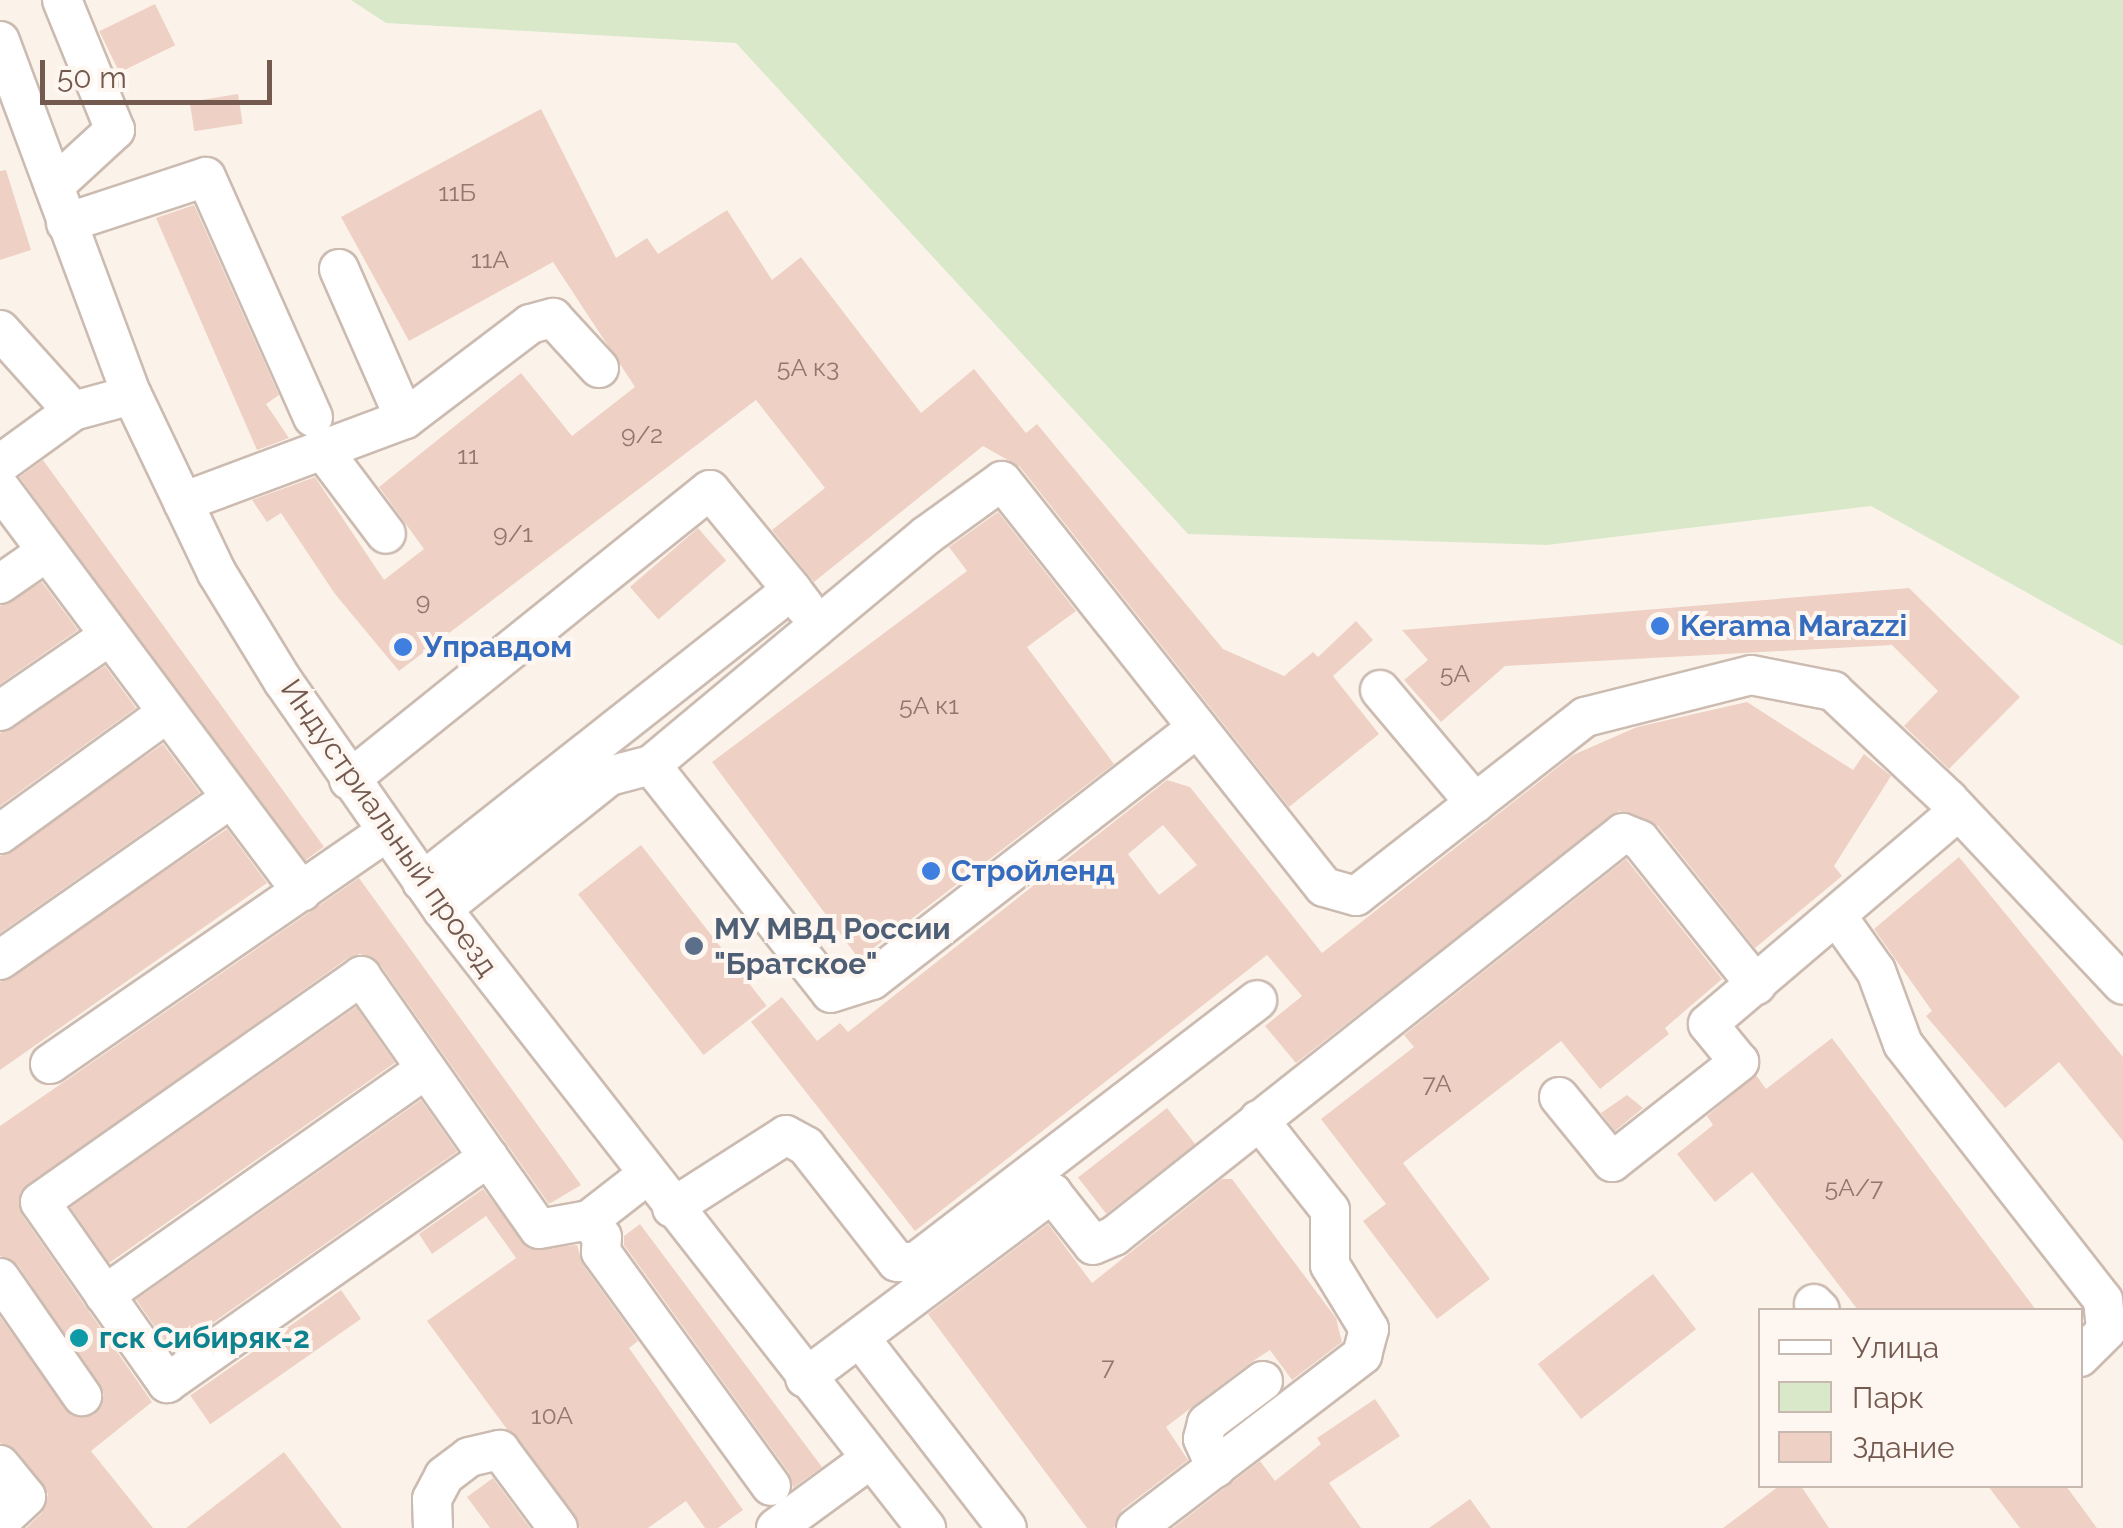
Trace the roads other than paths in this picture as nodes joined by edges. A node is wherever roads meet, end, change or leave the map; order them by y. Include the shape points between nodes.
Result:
1 (62, 0) edge
2 (0, 41) edge
3 (54, 186) junction
4 (66, 223) junction
5 (339, 269) dead end
6 (0, 330) edge
7 (599, 368) dead end
8 (132, 395) junction
9 (74, 411) junction
10 (405, 419) junction
11 (317, 433) junction
12 (0, 464) edge
13 (0, 488) edge
14 (183, 502) junction
15 (386, 534) dead end
16 (46, 552) junction
17 (0, 584) edge
18 (792, 590) junction
19 (819, 624) junction
20 (109, 636) junction
21 (1380, 690) dead end
22 (0, 711) edge
23 (167, 713) junction
24 (1194, 730) junction
25 (651, 765) junction
26 (609, 776) junction
27 (560, 777) junction
28 (349, 780) junction
29 (231, 798) junction
30 (1475, 802) junction
31 (1958, 811) junction
32 (385, 833) junction
33 (0, 834) edge
34 (302, 892) junction
35 (432, 895) junction
36 (1839, 919) junction
37 (0, 960) edge
38 (1756, 985) junction
39 (2123, 985) edge
40 (1257, 1000) dead end
41 (50, 1064) dead end
42 (426, 1069) junction
43 (1559, 1097) dead end
44 (1259, 1120) junction
45 (489, 1157) junction
46 (648, 1174) junction
47 (672, 1208) junction
48 (589, 1220) junction
49 (0, 1278) edge
50 (105, 1295) junction
51 (860, 1338) junction
52 (2083, 1353) edge
53 (805, 1378) junction
54 (1263, 1381) dead end
55 (82, 1396) dead end
56 (869, 1460) junction
57 (0, 1465) edge
58 (1216, 1468) junction
59 (771, 1486) dead end
60 (0, 1520) edge
61 (433, 1528) edge
62 (558, 1528) edge
63 (776, 1528) edge
64 (926, 1528) edge
65 (1007, 1528) edge
66 (1136, 1528) edge

1 - 3 street via 115,130
2 - 3 street, Индустриальный проезд
3 - 4 street, Индустриальный проезд
4 - 8 street, Индустриальный проезд
4 - 11 street via 206,178
5 - 10 street
6 - 9 street
7 - 10 street via 553,318 530,324
8 - 9 street
8 - 14 street, Индустриальный проезд
9 - 12 street
10 - 11 street
11 - 14 street
11 - 15 street
13 - 16 street
14 - 28 street, Индустриальный проезд via 217,572
16 - 17 street
16 - 20 street
18 - 19 street
18 - 27 street
18 - 28 street via 710,490
19 - 24 street via 1002,481
19 - 25 street
20 - 22 street
20 - 23 street
21 - 30 street
23 - 29 street
23 - 33 street
24 - 25 street via 872,980 831,993
24 - 30 street via 1324,887 1356,896
25 - 26 street
26 - 27 street
26 - 35 street
27 - 35 street
28 - 32 street, Индустриальный проезд
29 - 34 street
29 - 37 street
30 - 31 street via 1584,717 1751,675 1833,691
31 - 36 street
31 - 39 street
32 - 34 street
32 - 35 street, Индустриальный проезд
34 - 41 street
35 - 46 street, Индустриальный проезд
36 - 38 street
36 - 52 street via 1876,971 1903,1044 2103,1300 2106,1330
38 - 43 street via 1708,1024 1739,1062 1612,1162
38 - 44 street via 1640,840 1623,833
40 - 47 street via 916,1262 897,1262 806,1146 786,1135
42 - 45 street
42 - 50 street
42 - 50 street via 361,976 40,1202
44 - 51 street via 1114,1236 1093,1245 1052,1193
44 - 58 street via 1330,1210 1330,1265 1369,1329 1362,1355 1337,1378
45 - 48 street via 539,1229
45 - 50 street via 167,1383
46 - 47 street, Индустриальный проезд
46 - 48 street
47 - 53 street, Индустриальный проезд
48 - 59 street via 602,1237 601,1252
49 - 55 street
51 - 53 street
51 - 65 street
53 - 56 street, Индустриальный проезд
54 - 58 street via 1207,1423 1203,1440
56 - 63 street
56 - 64 street, Индустриальный проезд
57 - 60 street via 26,1497
58 - 66 street
61 - 62 street via 432,1499 444,1476 469,1458 500,1450

